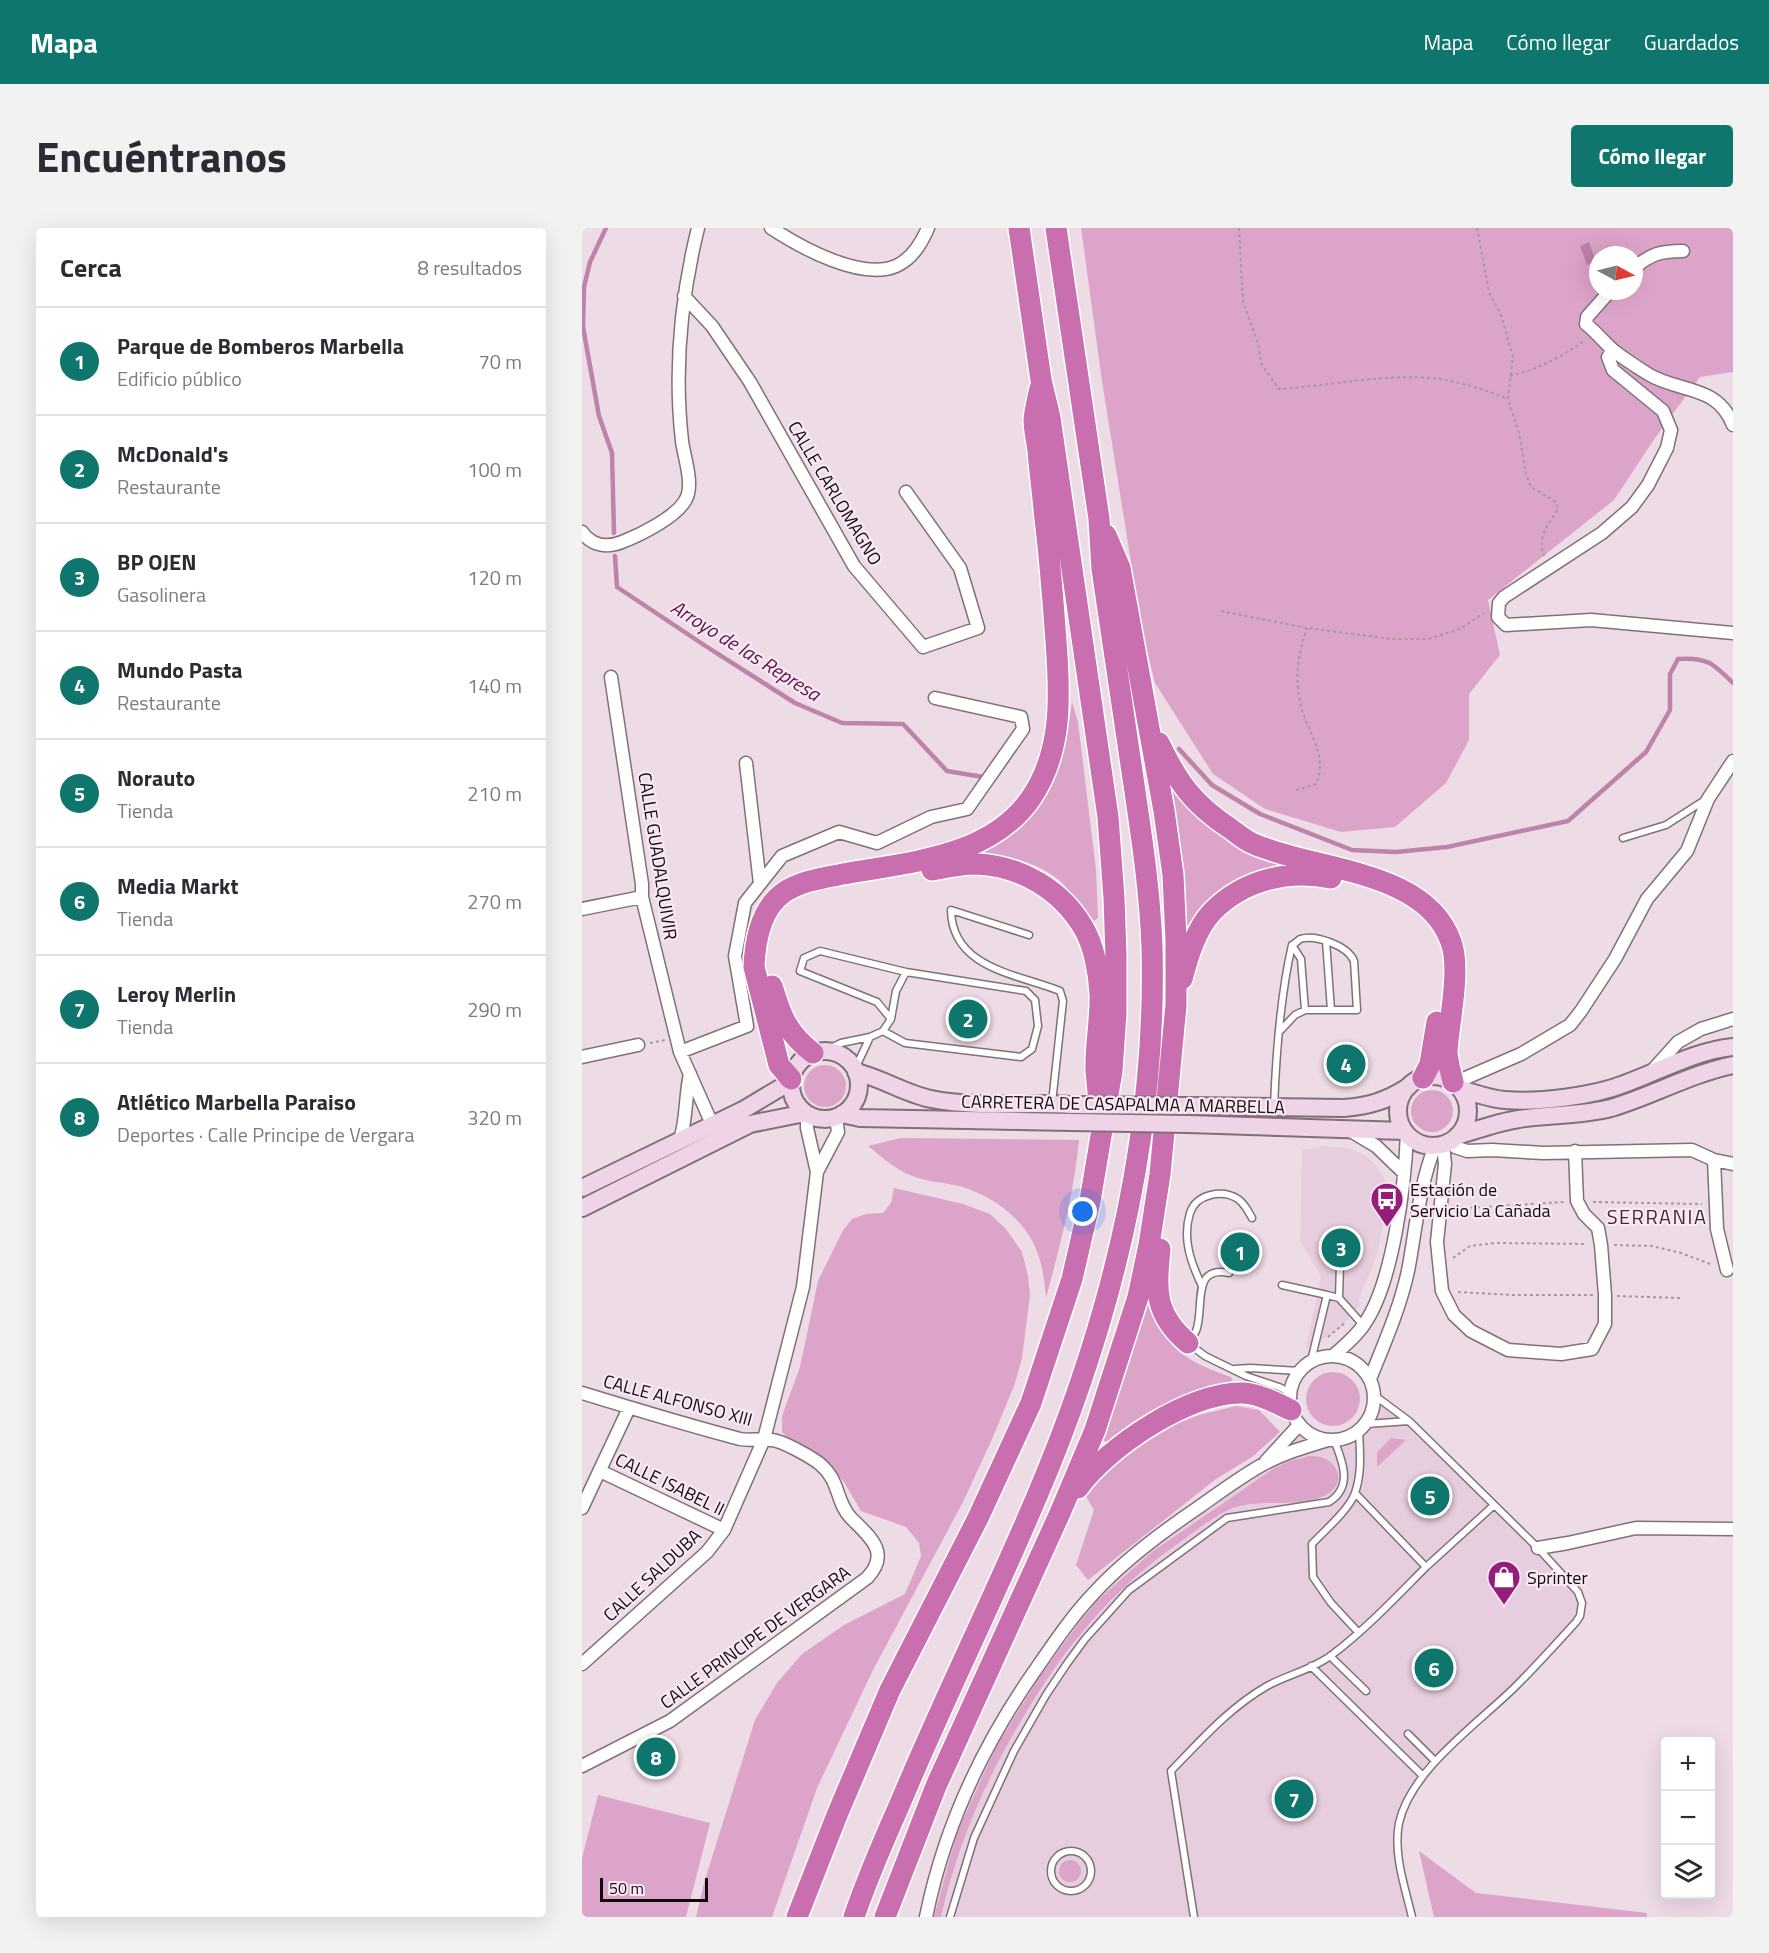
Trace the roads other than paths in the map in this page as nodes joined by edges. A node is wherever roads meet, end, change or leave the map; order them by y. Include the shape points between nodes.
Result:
1 (698, 228) edge
2 (771, 228) edge
3 (928, 228) edge
4 (1019, 228) edge
5 (1056, 228) edge
6 (1683, 251) dead end
7 (1643, 261) edge
8 (684, 296) junction
9 (1602, 300) edge
10 (1613, 350) junction
11 (1041, 380) junction
12 (1733, 425) edge
13 (906, 492) dead end
14 (1100, 519) junction
15 (582, 532) edge
16 (1733, 633) edge
17 (611, 677) dead end
18 (935, 698) dead end
19 (1147, 715) junction
20 (1733, 761) edge
21 (746, 764) dead end
22 (1708, 799) junction
23 (1623, 837) dead end
24 (760, 884) junction
25 (642, 897) junction
26 (582, 909) edge
27 (1029, 935) dead end
28 (1326, 941) junction
29 (1292, 945) junction
30 (906, 972) junction
31 (1176, 1005) junction
32 (1305, 1010) junction
33 (1331, 1010) junction
34 (891, 1019) junction
35 (1733, 1019) edge
36 (883, 1031) junction
37 (1280, 1031) junction
38 (870, 1037) junction
39 (638, 1045) road end
40 (1733, 1047) edge
41 (680, 1052) junction
42 (820, 1052) junction
43 (582, 1058) edge
44 (1733, 1065) edge
45 (856, 1071) junction
46 (690, 1074) junction
47 (1649, 1074) junction
48 (791, 1080) junction
49 (1416, 1082) junction
50 (1456, 1085) junction
51 (1052, 1104) junction
52 (1274, 1108) junction
53 (806, 1114) junction
54 (839, 1116) junction
55 (712, 1124) junction
56 (1344, 1128) junction
57 (1102, 1132) junction
58 (1405, 1132) junction
59 (680, 1140) junction
60 (1446, 1142) junction
61 (1575, 1151) junction
62 (1714, 1160) junction
63 (1733, 1164) edge
64 (817, 1172) junction
65 (1404, 1173) junction
66 (1160, 1174) junction
67 (582, 1188) edge
68 (582, 1208) edge
69 (1252, 1218) dead end
70 (1340, 1264) dead end
71 (1727, 1270) road end
72 (1229, 1274) dead end
73 (1282, 1285) dead end
74 (1202, 1286) junction
75 (1327, 1295) junction
76 (1339, 1298) junction
77 (1364, 1326) junction
78 (1188, 1343) junction
79 (1333, 1356) junction
80 (1311, 1361) junction
81 (1235, 1369) junction
82 (1300, 1371) junction
83 (1370, 1379) junction
84 (582, 1393) edge
85 (1374, 1395) junction
86 (629, 1408) junction
87 (1294, 1409) junction
88 (1409, 1421) junction
89 (1362, 1428) junction
90 (764, 1439) junction
91 (1331, 1440) junction
92 (1261, 1466) junction
93 (600, 1471) junction
94 (1355, 1493) junction
95 (1493, 1506) junction
96 (582, 1508) edge
97 (1060, 1513) junction
98 (1733, 1529) edge
99 (724, 1530) junction
100 (1538, 1548) junction
101 (1426, 1567) junction
102 (1358, 1632) junction
103 (1330, 1656) junction
104 (583, 1662) edge
105 (1311, 1666) junction
106 (1366, 1691) dead end
107 (1408, 1734) dead end
108 (1436, 1761) junction
109 (582, 1766) edge
110 (1423, 1776) junction
111 (1076, 1851) joint
112 (797, 1917) edge
113 (854, 1917) edge
114 (885, 1917) edge
115 (926, 1917) edge
116 (950, 1917) edge
117 (1194, 1917) edge
118 (1412, 1917) edge

1 - 8 street
2 - 3 street via 823,256 858,268 877,269 894,267 909,258
4 - 11 highway
5 - 14 highway
6 - 7 street via 1651,255
8 - 13 street, CALLE CARLOMAGNO via 712,326 750,382 854,566 922,646 978,628 960,568
8 - 15 street via 679,364 687,497 679,510 623,542 593,543
9 - 10 street via 1587,317 1586,324
10 - 12 street via 1649,375 1717,401
10 - 16 street via 1608,357 1613,370 1663,411 1671,430 1667,448 1632,507 1602,533 1504,597 1499,603 1498,617 1506,625 1591,620
11 - 48 highway via 1034,420 1059,683 1052,753 1031,798 994,834 940,856 809,881 782,894 772,904 758,933 754,967 779,1065
11 - 57 highway via 1052,430 1108,817 1116,1012
14 - 19 highway via 1120,568
14 - 113 highway via 1102,569 1148,885 1152,946 1148,1070 1132,1194 1105,1306 1068,1416 1037,1495 929,1733
17 - 25 street, CALLE GUADALQUIVIR
18 - 24 street via 1021,717 1023,729 967,809 931,817 877,843 839,832 782,856
19 - 31 highway via 1173,875
19 - 50 highway via 1188,794 1211,816 1253,844 1401,889 1424,903 1443,925 1452,943 1455,964 1447,1054
20 - 22 street
21 - 24 street
22 - 23 lane via 1666,825
22 - 50 street via 1687,851 1647,899 1615,959 1570,1025
24 - 41 street via 745,903 735,956 747,1026
25 - 26 street
25 - 41 street, CALLE GUADALQUIVIR
27 - 51 lane via 951,910 951,925 962,946 982,962 1060,992 1063,1001
28 - 29 lane via 1300,939
28 - 33 lane
28 - 33 lane via 1346,950 1354,961 1356,1010
29 - 32 lane via 1301,959
29 - 37 lane
30 - 34 lane via 896,991
30 - 34 lane via 820,951 804,958 800,971 877,1002
30 - 36 lane via 1026,991 1035,999 1038,1026 1032,1049 1021,1057 905,1043
31 - 49 highway via 1195,939 1212,913 1258,882 1282,876 1316,875 1389,893 1415,909 1433,929 1442,957 1435,1040 1430,1064
31 - 66 highway
32 - 33 lane
32 - 37 lane
34 - 36 lane
35 - 47 street via 1701,1029 1678,1042
36 - 38 lane
37 - 52 lane
38 - 42 lane
38 - 45 lane
39 - 43 street
40 - 47 main road via 1708,1051
41 - 46 street, CALLE GUADALQUIVIR
42 - 45 main road via 845,1058
42 - 48 main road via 799,1062
42 - 57 highway via 798,1041 788,1029 767,967 771,934 785,911 807,895 822,890 964,864 1016,872 1041,884 1063,902 1084,928 1090,945 1100,994 1096,1071
44 - 60 main road via 1612,1107 1514,1120
45 - 51 main road, CARRETERA DE CASAPALMA A MARBELLA via 930,1099
45 - 54 main road via 857,1096
46 - 55 street, CALLE GUADALQUIVIR
46 - 59 street
47 - 50 main road via 1592,1093 1518,1101 1493,1099
48 - 53 main road via 793,1097
48 - 55 main road
49 - 50 main road via 1438,1077
49 - 52 main road, CARRETERA DE CASAPALMA A MARBELLA via 1388,1099 1364,1106
49 - 58 main road via 1403,1093 1398,1108
50 - 60 main road via 1464,1097 1466,1122
51 - 52 main road, CARRETERA DE CASAPALMA A MARBELLA, bridge
53 - 54 main road via 824,1119
53 - 64 street
53 - 68 main road via 750,1124
54 - 56 main road, CARRETERA DE CASAPALMA A MARBELLA, bridge
54 - 64 street via 838,1132
55 - 59 main road
56 - 58 main road, CARRETERA DE CASAPALMA A MARBELLA
56 - 65 street via 1376,1146
57 - 112 highway via 1072,1279 1031,1403 978,1518 890,1690
58 - 60 main road via 1419,1143
58 - 65 street
59 - 67 main road
60 - 61 street via 1467,1150
60 - 61 street via 1437,1242 1442,1291 1454,1315 1471,1331 1508,1350 1561,1354 1592,1349 1605,1324 1601,1245 1598,1228 1576,1201
60 - 83 street via 1424,1177 1407,1273
61 - 62 street via 1692,1150
62 - 63 street
62 - 71 street via 1717,1229
64 - 90 street, CALLE SALDUBA via 803,1287
65 - 77 street via 1389,1261
66 - 78 highway via 1164,1209 1158,1276 1160,1306 1172,1329
66 - 97 highway via 1138,1297 1095,1430
69 - 74 lane via 1247,1208 1230,1195 1211,1195 1193,1207 1186,1238
70 - 76 lane
72 - 74 lane via 1212,1273
73 - 75 lane
74 - 78 lane via 1196,1331
75 - 76 lane
75 - 80 lane
76 - 77 lane
77 - 79 street
78 - 81 lane via 1205,1356
79 - 80 street
79 - 83 street via 1359,1365
80 - 82 street
81 - 82 lane
81 - 87 lane via 1279,1387
82 - 87 street via 1293,1382
83 - 85 street
84 - 86 street, CALLE ALFONSO XIII
85 - 88 lane
85 - 89 street via 1374,1405
86 - 90 street, CALLE ALFONSO XIII via 744,1440
86 - 93 street
87 - 91 street via 1310,1434
87 - 92 street
87 - 97 highway via 1241,1393 1211,1398 1173,1413 1110,1453
88 - 89 lane
88 - 95 lane
89 - 91 street via 1349,1437
89 - 94 lane
90 - 99 street, CALLE SALDUBA
90 - 109 street, CALLE PRINCIPE DE VERGARA via 776,1440 810,1458 831,1475 843,1510 876,1545 878,1562 873,1571 670,1721
91 - 92 street
91 - 116 lane via 1345,1475 1336,1498 1227,1518 1129,1590 1085,1639 1046,1695 999,1781 974,1838
92 - 115 street via 1114,1572 1052,1644 1011,1706 972,1780 941,1859
93 - 96 street
93 - 99 street, CALLE ISABEL II
94 - 101 lane
94 - 102 lane via 1312,1544 1312,1577
95 - 100 lane
95 - 101 lane
97 - 114 highway via 936,1786
98 - 100 street via 1636,1528
99 - 104 street, CALLE SALDUBA via 707,1552
100 - 108 lane via 1578,1592 1582,1603 1580,1616 1516,1686
101 - 102 lane
102 - 103 lane
103 - 105 lane
103 - 106 lane
105 - 110 lane
105 - 117 lane via 1240,1703 1171,1771
107 - 108 lane
108 - 110 lane
110 - 118 lane via 1406,1801 1397,1839
111 - 111 lane via 1061,1853 1052,1867 1053,1879 1065,1890 1083,1887 1091,1875 1087,1858

